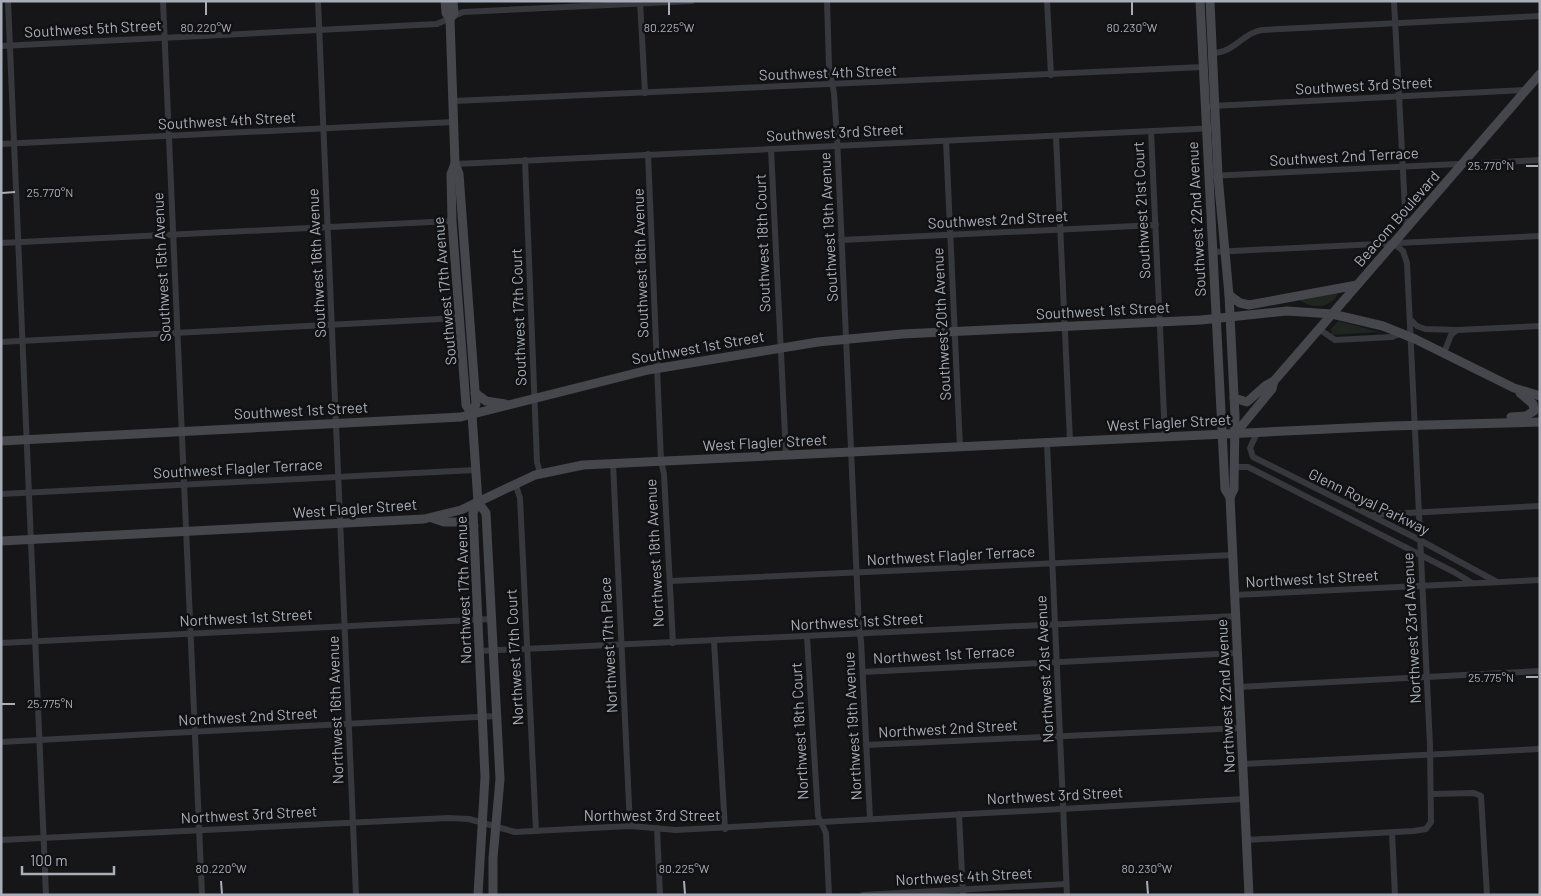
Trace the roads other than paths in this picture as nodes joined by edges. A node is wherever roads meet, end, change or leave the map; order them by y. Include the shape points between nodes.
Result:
1 (8, 1) edge
2 (163, 1) edge
3 (318, 1) edge
4 (445, 1) edge
5 (453, 1) edge
6 (692, 1) edge
7 (827, 1) edge
8 (1048, 1) edge
9 (1200, 1) edge
10 (1210, 1) edge
11 (1394, 1) edge
12 (641, 2) edge
13 (1540, 16) edge
14 (450, 19) junction
15 (1396, 23) junction
16 (319, 30) junction
17 (165, 38) junction
18 (1, 46) edge
19 (10, 46) junction
20 (1212, 53) junction
21 (1202, 67) junction
22 (1051, 75) junction
23 (1538, 80) edge
24 (833, 85) junction
25 (1525, 90) junction
26 (645, 93) junction
27 (1399, 96) junction
28 (454, 101) junction
29 (1205, 106) junction
30 (1215, 106) junction
31 (454, 122) junction
32 (323, 128) junction
33 (1216, 128) junction
34 (1206, 129) junction
35 (1151, 131) junction
36 (169, 136) junction
37 (1056, 136) junction
38 (946, 141) junction
39 (1, 144) edge
40 (14, 144) junction
41 (838, 146) junction
42 (772, 149) junction
43 (648, 154) junction
44 (525, 160) junction
45 (1540, 160) edge
46 (455, 164) junction
47 (1462, 164) junction
48 (1403, 167) junction
49 (1209, 176) junction
50 (1218, 176) junction
51 (452, 221) junction
52 (1156, 225) junction
53 (327, 227) junction
54 (1406, 228) junction
55 (1060, 230) junction
56 (462, 231) junction
57 (173, 235) junction
58 (951, 235) junction
59 (1540, 236) edge
60 (841, 240) junction
61 (19, 242) junction
62 (1, 243) edge
63 (1393, 243) junction
64 (1213, 252) junction
65 (1224, 252) junction
66 (1357, 285) junction
67 (1229, 295) junction
68 (1283, 299) junction
69 (468, 312) junction
70 (1312, 312) junction
71 (1332, 314) junction
72 (1230, 317) junction
73 (460, 318) junction
74 (1216, 319) junction
75 (1410, 319) junction
76 (1160, 322) junction
77 (332, 325) junction
78 (1064, 326) junction
79 (1540, 326) edge
80 (1319, 329) junction
81 (1457, 330) junction
82 (178, 332) junction
83 (955, 332) junction
84 (1401, 333) junction
85 (1411, 337) junction
86 (846, 339) junction
87 (23, 341) junction
88 (1, 342) edge
89 (780, 348) junction
90 (1444, 353) junction
91 (658, 368) junction
92 (1274, 381) junction
93 (1514, 388) junction
94 (475, 393) junction
95 (1540, 396) edge
96 (534, 398) junction
97 (1234, 398) junction
98 (510, 404) junction
99 (472, 415) junction
100 (1540, 422) edge
101 (336, 424) junction
102 (1415, 426) junction
103 (182, 432) junction
104 (1257, 433) junction
105 (1222, 434) junction
106 (1235, 434) junction
107 (1166, 437) junction
108 (27, 439) junction
109 (1, 441) edge
110 (1070, 441) junction
111 (1047, 443) junction
112 (960, 447) junction
113 (851, 452) junction
114 (786, 455) junction
115 (661, 461) junction
116 (613, 463) junction
117 (1234, 467) junction
118 (475, 470) junction
119 (540, 473) junction
120 (338, 477) junction
121 (515, 483) junction
122 (184, 485) junction
123 (30, 493) junction
124 (1, 494) edge
125 (1230, 497) junction
126 (478, 502) junction
127 (1540, 506) edge
128 (1419, 513) junction
129 (1368, 516) junction
130 (432, 518) junction
131 (340, 524) junction
132 (474, 526) junction
133 (186, 532) junction
134 (31, 540) junction
135 (1, 541) edge
136 (1420, 541) junction
137 (1233, 555) junction
138 (1421, 556) junction
139 (1053, 564) junction
140 (856, 573) junction
141 (1540, 580) edge
142 (670, 581) junction
143 (1498, 582) junction
144 (1472, 583) junction
145 (1423, 586) junction
146 (1235, 595) junction
147 (1236, 616) junction
148 (478, 619) junction
149 (492, 619) junction
150 (1056, 624) junction
151 (344, 626) junction
152 (190, 633) junction
153 (860, 634) junction
154 (807, 637) junction
155 (714, 641) junction
156 (36, 642) junction
157 (1, 643) edge
158 (673, 643) junction
159 (622, 645) junction
160 (494, 650) junction
161 (527, 650) junction
162 (479, 651) junction
163 (1237, 653) junction
164 (1057, 662) junction
165 (1540, 671) edge
166 (862, 672) junction
167 (1427, 677) junction
168 (1239, 687) junction
169 (496, 716) junction
170 (483, 717) junction
171 (348, 724) junction
172 (1241, 728) junction
173 (194, 732) junction
174 (1061, 736) junction
175 (40, 740) junction
176 (1, 742) edge
177 (866, 745) junction
178 (1540, 748) edge
179 (1431, 754) junction
180 (1243, 764) junction
181 (1432, 794) junction
182 (1244, 799) junction
183 (1064, 808) junction
184 (959, 814) junction
185 (870, 818) junction
186 (353, 822) junction
187 (482, 823) junction
188 (821, 824) junction
189 (630, 826) junction
190 (496, 828) junction
191 (657, 828) junction
192 (725, 829) junction
193 (198, 830) junction
194 (536, 831) junction
195 (1392, 832) junction
196 (44, 837) junction
197 (1, 840) edge
198 (1246, 840) junction
199 (1066, 884) junction
200 (963, 892) edge
201 (46, 895) edge
202 (202, 895) edge
203 (356, 895) edge
204 (478, 895) edge
205 (493, 895) edge
206 (660, 895) edge
207 (829, 895) edge
208 (863, 895) edge
209 (1067, 895) edge
210 (1249, 895) edge
211 (1395, 895) edge
212 (1487, 895) edge

1 - 19 street
2 - 17 street, Southwest 15th Avenue
3 - 16 street, Southwest 16th Avenue
4 - 14 main road, Southwest 17th Avenue
5 - 14 main road, Southwest 17th Avenue via 454,13
6 - 12 street, Southwest 5th Street
7 - 24 street, Southwest 19th Avenue
8 - 22 street
9 - 21 main road, Southwest 22nd Avenue
10 - 20 main road, Southwest 22nd Avenue
11 - 15 street
12 - 14 street, Southwest 5th Street via 463,12
12 - 26 street
13 - 15 street
14 - 16 street, Southwest 5th Street via 437,24
14 - 28 main road, Southwest 17th Avenue
15 - 20 street via 1262,30 1226,52
15 - 27 street
16 - 17 street, Southwest 5th Street
16 - 32 street, Southwest 16th Avenue
17 - 19 street, Southwest 5th Street
17 - 36 street, Southwest 15th Avenue
18 - 19 street, Southwest 5th Street
19 - 40 street
20 - 30 main road, Southwest 22nd Avenue
21 - 22 street, Southwest 4th Street
21 - 29 main road, Southwest 22nd Avenue
22 - 24 street, Southwest 4th Street
23 - 25 main road, Beacom Boulevard
24 - 26 street, Southwest 4th Street
24 - 41 street, Southwest 19th Avenue
25 - 27 street, Southwest 3rd Street
25 - 47 main road, Beacom Boulevard
26 - 28 street, Southwest 4th Street
27 - 30 street, Southwest 3rd Street
27 - 48 street
28 - 31 main road, Southwest 17th Avenue
29 - 30 street, Southwest 3rd Street
29 - 34 main road, Southwest 22nd Avenue
30 - 33 main road, Southwest 22nd Avenue
31 - 32 street, Southwest 4th Street
31 - 46 main road, Southwest 17th Avenue
32 - 36 street, Southwest 4th Street
32 - 53 street, Southwest 16th Avenue
33 - 34 street, Southwest 3rd Street
33 - 50 main road, Southwest 22nd Avenue
34 - 35 street, Southwest 3rd Street
34 - 49 main road, Southwest 22nd Avenue
35 - 37 street, Southwest 3rd Street
35 - 52 street, Southwest 21st Court
36 - 40 street, Southwest 4th Street
36 - 57 street, Southwest 15th Avenue
37 - 38 street, Southwest 3rd Street
37 - 55 street
38 - 41 street, Southwest 3rd Street
38 - 58 street, Southwest 20th Avenue
39 - 40 street, Southwest 4th Street
40 - 61 street
41 - 42 street, Southwest 3rd Street
41 - 60 street, Southwest 19th Avenue
42 - 43 street, Southwest 3rd Street
42 - 89 street, Southwest 18th Court
43 - 44 street, Southwest 3rd Street
43 - 91 street, Southwest 18th Avenue
44 - 46 street, Southwest 3rd Street
44 - 96 street, Southwest 17th Court
45 - 47 street, Southwest 2nd Terrace
46 - 51 main road, Southwest 17th Avenue via 451,174
46 - 56 main road, Southwest 17th Avenue via 459,174
47 - 48 street, Southwest 2nd Terrace
47 - 54 main road, Beacom Boulevard
48 - 50 street, Southwest 2nd Terrace
48 - 54 street
49 - 50 street, Southwest 2nd Terrace
49 - 64 main road, Southwest 22nd Avenue
50 - 65 main road, Southwest 22nd Avenue
51 - 53 street
51 - 56 main road
51 - 73 main road, Southwest 17th Avenue
52 - 55 street, Southwest 2nd Street
52 - 76 street, Southwest 21st Court
53 - 57 street
53 - 77 street, Southwest 16th Avenue
54 - 63 main road, Beacom Boulevard
55 - 58 street, Southwest 2nd Street
55 - 78 street
56 - 69 main road, Southwest 17th Avenue
57 - 61 street
57 - 82 street, Southwest 15th Avenue
58 - 60 street, Southwest 2nd Street
58 - 83 street, Southwest 20th Avenue
59 - 63 street
60 - 86 street, Southwest 19th Avenue
61 - 62 street
61 - 87 street
63 - 65 street
63 - 66 main road, Beacom Boulevard
63 - 75 street, Northwest 23rd Avenue via 1403,251 1407,263
64 - 65 street
64 - 74 main road, Southwest 22nd Avenue
65 - 67 main road, Southwest 22nd Avenue
66 - 68 main road
66 - 71 main road, Beacom Boulevard
67 - 68 main road via 1244,304
67 - 72 main road, Southwest 22nd Avenue
68 - 70 main road
69 - 73 main road
69 - 94 main road, Southwest 17th Avenue
70 - 71 main road, Southwest 1st Street
70 - 72 main road, Southwest 1st Street via 1279,311
71 - 80 main road, Beacom Boulevard
71 - 84 main road, Southwest 1st Street
72 - 74 main road, Southwest 1st Street
72 - 97 main road, Southwest 22nd Avenue
73 - 77 street
73 - 99 main road, Southwest 17th Avenue via 466,405
74 - 76 main road, Southwest 1st Street
74 - 105 main road, Southwest 22nd Avenue
75 - 81 street via 1422,328
75 - 85 street, Northwest 23rd Avenue
76 - 78 main road, Southwest 1st Street
76 - 107 street, Southwest 21st Court
77 - 82 street
77 - 101 street, Southwest 16th Avenue
78 - 83 main road, Southwest 1st Street
78 - 110 street
79 - 81 street
80 - 84 street via 1335,340 1392,337
80 - 92 main road, Beacom Boulevard
81 - 90 street via 1451,335
82 - 87 street
82 - 103 street, Southwest 15th Avenue
83 - 86 main road, Southwest 1st Street
83 - 112 street, Southwest 20th Avenue
84 - 85 main road, Southwest 1st Street
85 - 90 main road, Southwest 1st Street
85 - 102 street, Northwest 23rd Avenue
86 - 89 main road, Southwest 1st Street
86 - 113 street, Southwest 19th Avenue
87 - 88 street
87 - 108 street
89 - 91 main road, Southwest 1st Street
89 - 114 street, Southwest 18th Court
90 - 93 main road, Southwest 1st Street
91 - 96 main road, Southwest 1st Street
91 - 115 street, Southwest 18th Avenue
92 - 97 main road, Beacom Boulevard via 1246,402
92 - 106 main road, Beacom Boulevard via 1272,389
93 - 95 main road, Southwest 1st Street
93 - 102 main road via 1533,404 1531,414 1428,420
94 - 98 main road via 486,401
94 - 99 main road, Southwest 17th Avenue
96 - 98 main road, Southwest 1st Street
96 - 119 street, Southwest 17th Court
97 - 106 main road, Southwest 22nd Avenue
98 - 99 main road, Southwest 1st Street
99 - 101 main road, Southwest 1st Street
99 - 118 main road, Southwest 17th Avenue
100 - 102 main road, West Flagler Street
101 - 103 main road, Southwest 1st Street
101 - 120 street, Southwest 16th Avenue
102 - 104 main road, West Flagler Street
102 - 128 street, Northwest 23rd Avenue
103 - 108 main road, Southwest 1st Street
103 - 122 street, Southwest 15th Avenue
104 - 106 main road, West Flagler Street
104 - 129 street, Glenn Royal Parkway via 1250,448 1253,457
105 - 106 main road, West Flagler Street
105 - 107 main road, West Flagler Street
105 - 125 main road, Northwest 22nd Avenue via 1225,489
106 - 117 main road, Northwest 22nd Avenue
107 - 110 main road, West Flagler Street
108 - 109 main road, Southwest 1st Street
108 - 123 street
110 - 111 main road, West Flagler Street
111 - 112 main road, West Flagler Street
111 - 139 street, Northwest 21st Avenue
112 - 113 main road, West Flagler Street
113 - 114 main road, West Flagler Street
113 - 140 street, Northwest 19th Avenue
114 - 115 main road, West Flagler Street
115 - 116 main road, West Flagler Street
115 - 142 street, Northwest 18th Avenue
116 - 119 main road, West Flagler Street via 571,466
116 - 159 street, Northwest 17th Place
117 - 125 main road, Northwest 22nd Avenue via 1234,489
117 - 138 street, Glenn Royal Parkway via 1248,467
118 - 120 street, Southwest Flagler Terrace
118 - 126 main road, Southwest 17th Avenue
119 - 121 main road, West Flagler Street
120 - 122 street, Southwest Flagler Terrace
120 - 131 street, Southwest 16th Avenue
121 - 126 main road, West Flagler Street
121 - 161 street, Northwest 17th Court via 520,498
122 - 123 street, Southwest Flagler Terrace
122 - 133 street, Southwest 15th Avenue
123 - 124 street, Southwest Flagler Terrace
123 - 134 street
125 - 137 main road, Northwest 22nd Avenue
126 - 130 main road, West Flagler Street
126 - 132 main road, Northwest 17th Avenue via 473,513
126 - 149 main road, Northwest 17th Avenue via 486,512
127 - 128 street
128 - 129 street
128 - 136 street, Northwest 23rd Avenue
129 - 136 street, Glenn Royal Parkway
130 - 131 main road, West Flagler Street
130 - 132 main road
131 - 133 main road, West Flagler Street
131 - 151 street, Northwest 16th Avenue
132 - 148 main road, Northwest 17th Avenue
133 - 134 main road, West Flagler Street
133 - 152 street, Southwest 15th Avenue
134 - 135 main road, West Flagler Street
134 - 156 street
136 - 138 street, Northwest 23rd Avenue
136 - 143 street, Glenn Royal Parkway
137 - 139 street, Northwest Flagler Terrace
137 - 146 main road, Northwest 22nd Avenue
138 - 144 street, Glenn Royal Parkway
138 - 145 street, Northwest 23rd Avenue
139 - 140 street, Northwest Flagler Terrace
139 - 150 street, Northwest 21st Avenue
140 - 142 street, Northwest Flagler Terrace
140 - 153 street, Northwest 19th Avenue
141 - 143 street, Northwest 1st Street
142 - 158 street, Northwest 18th Avenue
143 - 144 street, Northwest 1st Street
144 - 145 street, Northwest 1st Street
145 - 146 street, Northwest 1st Street
145 - 167 street, Northwest 23rd Avenue
146 - 147 main road, Northwest 22nd Avenue
147 - 150 street, Northwest 1st Street
147 - 163 main road, Northwest 22nd Avenue
148 - 149 street, Northwest 1st Street
148 - 151 street, Northwest 1st Street
148 - 162 main road, Northwest 17th Avenue
149 - 160 main road, Northwest 17th Avenue
150 - 153 street, Northwest 1st Street
150 - 164 street, Northwest 21st Avenue
151 - 152 street, Northwest 1st Street
151 - 171 street, Northwest 16th Avenue
152 - 156 street, Northwest 1st Street
152 - 173 street, Southwest 15th Avenue
153 - 154 street, Northwest 1st Street
153 - 166 street, Northwest 19th Avenue
154 - 155 street, Northwest 1st Street
154 - 188 street, Northwest 18th Court
155 - 158 street, Northwest 1st Street
155 - 192 street
156 - 157 street, Northwest 1st Street
156 - 175 street
158 - 159 street, Northwest 1st Street
159 - 161 street, Northwest 1st Street
159 - 189 street, Northwest 17th Place
160 - 161 street, Northwest 1st Street
160 - 162 street, Northwest 1st Street
160 - 169 main road, Northwest 17th Avenue
161 - 194 street, Northwest 17th Court
162 - 170 main road, Northwest 17th Avenue
163 - 164 street, Northwest 1st Terrace
163 - 168 main road, Northwest 22nd Avenue
164 - 166 street, Northwest 1st Terrace
164 - 174 street, Northwest 21st Avenue
165 - 167 street
166 - 177 street, Northwest 19th Avenue
167 - 168 street
167 - 179 street, Northwest 23rd Avenue
168 - 172 main road, Northwest 22nd Avenue
169 - 170 street, Northwest 2nd Street
169 - 190 main road, Northwest 17th Avenue via 500,784
170 - 171 street, Northwest 2nd Street
170 - 187 main road, Northwest 17th Avenue via 485,786
171 - 173 street, Northwest 2nd Street
171 - 186 street, Northwest 16th Avenue
172 - 174 street, Northwest 2nd Street
172 - 180 main road, Northwest 22nd Avenue
173 - 175 street, Northwest 2nd Street
173 - 193 street, Southwest 15th Avenue
174 - 177 street, Northwest 2nd Street
174 - 183 street, Northwest 21st Avenue
175 - 176 street, Northwest 2nd Street
175 - 196 street
177 - 185 street, Northwest 19th Avenue
178 - 179 street
179 - 180 street
179 - 181 street, Northwest 23rd Avenue
180 - 182 main road, Northwest 22nd Avenue
181 - 195 street, Northwest 23rd Avenue via 1428,827
181 - 212 street via 1474,792 1480,795 1483,802
182 - 183 street, Northwest 3rd Street
182 - 198 main road, Northwest 22nd Avenue
183 - 184 street, Northwest 3rd Street
183 - 199 street, Northwest 21st Avenue
184 - 185 street, Northwest 3rd Street
184 - 200 street
185 - 188 street, Northwest 3rd Street
186 - 187 street, Northwest 3rd Street via 455,818
186 - 193 street, Northwest 3rd Street
186 - 203 street, Northwest 16th Avenue
187 - 190 street, Northwest 3rd Street
187 - 204 main road, Northwest 17th Avenue
188 - 192 street, Northwest 3rd Street
188 - 207 street via 826,833
189 - 191 street, Northwest 3rd Street
189 - 194 street, Northwest 3rd Street
190 - 194 street, Northwest 3rd Street via 510,832
190 - 205 main road, Northwest 17th Avenue
191 - 192 street, Northwest 3rd Street
191 - 206 street
193 - 196 street, Northwest 3rd Street
193 - 202 street, Southwest 15th Avenue
195 - 198 street
195 - 211 street
196 - 197 street, Northwest 3rd Street
196 - 201 street
198 - 210 main road, Northwest 22nd Avenue
199 - 200 street, Northwest 4th Street
199 - 209 street, Northwest 21st Avenue
200 - 208 street, Northwest 4th Street

